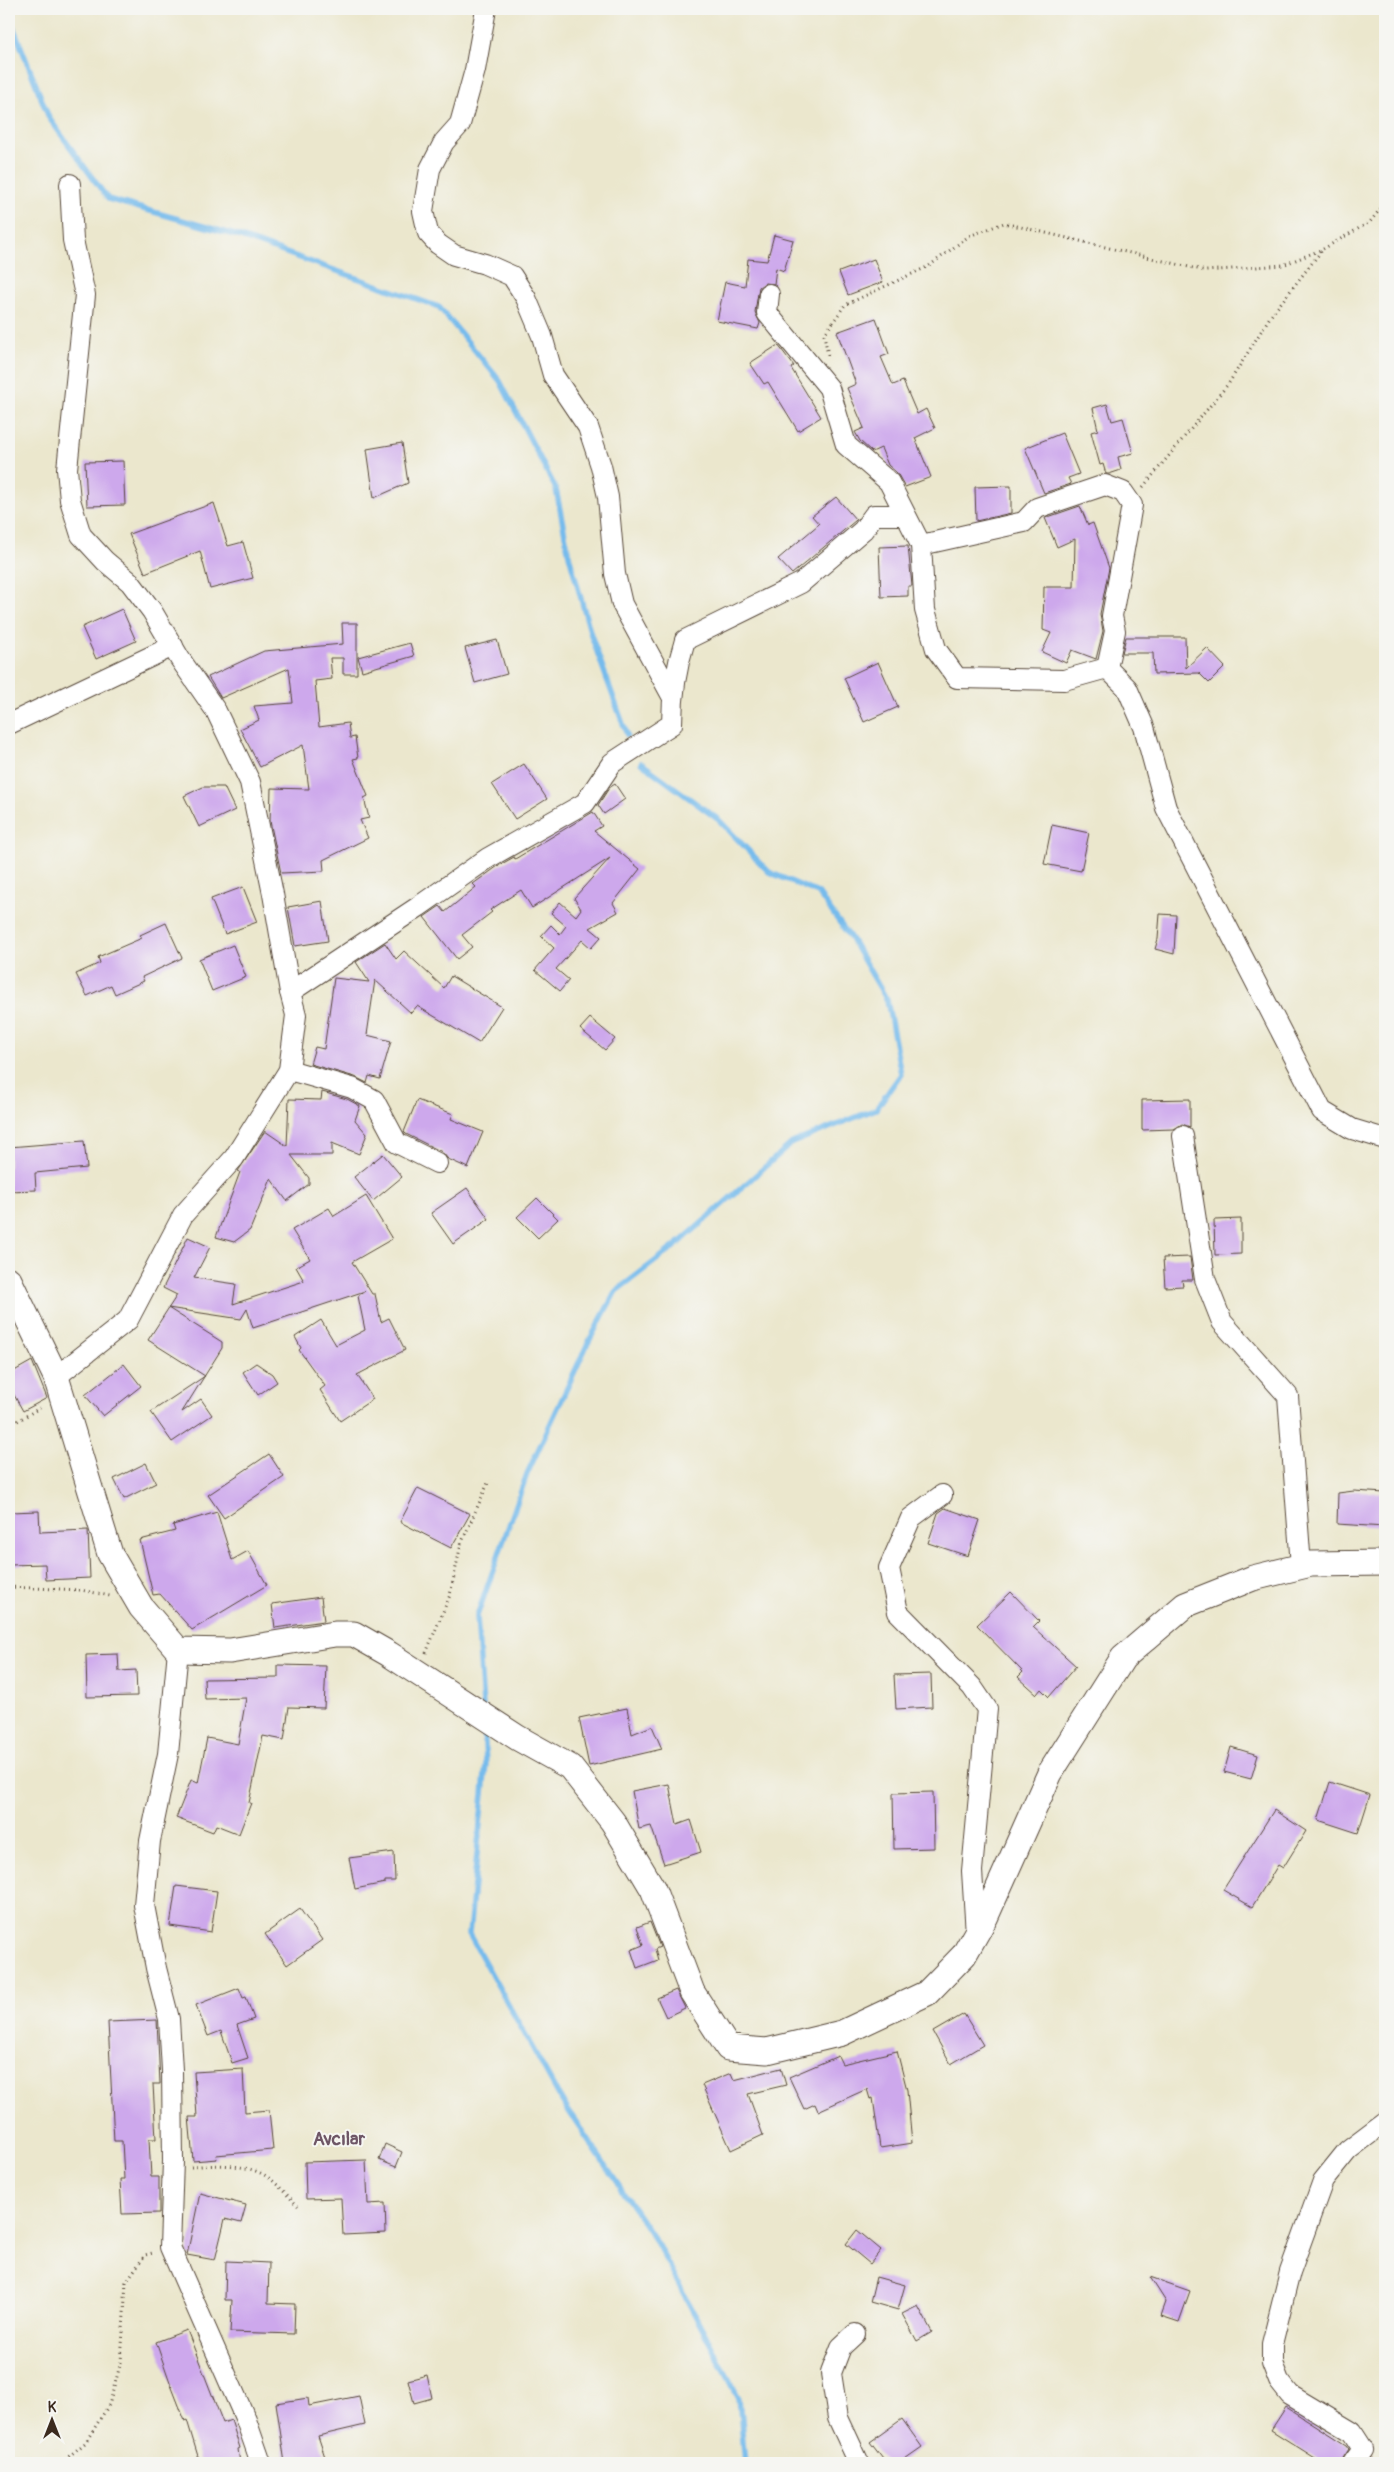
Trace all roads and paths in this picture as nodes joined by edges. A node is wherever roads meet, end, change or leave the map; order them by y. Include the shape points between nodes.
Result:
1 (486, 9) edge
2 (70, 184) dead end
3 (1385, 203) edge
4 (1323, 249) junction
5 (769, 294) dead end
6 (829, 388) junction
7 (1132, 505) junction
8 (905, 515) junction
9 (921, 545) junction
10 (173, 646) junction
11 (1108, 668) junction
12 (672, 696) junction
13 (9, 724) edge
14 (290, 992) junction
15 (289, 1070) junction
16 (1183, 1136) dead end
17 (1385, 1139) edge
18 (437, 1163) dead end
19 (9, 1280) edge
20 (58, 1386) junction
21 (9, 1426) edge
22 (488, 1483) dead end
23 (942, 1495) dead end
24 (1385, 1564) edge
25 (1301, 1566) junction
26 (9, 1587) edge
27 (136, 1598) junction
28 (178, 1650) junction
29 (418, 1674) junction
30 (976, 1934) junction
31 (1385, 2122) edge
32 (173, 2169) junction
33 (298, 2206) dead end
34 (170, 2247) junction
35 (855, 2334) dead end
36 (61, 2463) edge
37 (261, 2463) edge
38 (859, 2463) edge
39 (1353, 2463) edge

1 - 12 street via 475,70 460,124 444,142 430,169 423,211 428,233 454,255 512,276 526,298 542,336 553,375 588,427 601,466 622,604
2 - 10 street via 73,240 85,295 67,468 70,500 81,535 130,582
3 - 4 path via 1370,222
4 - 6 path via 1282,264 1206,271 1004,223 969,236 928,266 845,305 824,335
4 - 7 path via 1270,317 1229,383 1144,484
5 - 6 street via 767,313
6 - 8 street via 846,445 889,482
7 - 9 street via 1123,492 1105,485 1037,508 1024,522
7 - 11 street via 1112,616 1115,632
8 - 9 street
8 - 12 street via 874,515 863,530 801,583 686,640 676,668
9 - 11 street via 925,610 936,649 957,678 1064,680
10 - 13 street
10 - 14 street via 216,711 250,782
11 - 17 street via 1127,688 1144,727 1166,808 1322,1111 1352,1129
12 - 14 street via 672,724 612,763 585,803 488,858
14 - 15 street via 296,1015
15 - 18 street via 352,1088 374,1100 397,1143
15 - 20 street via 234,1158 182,1215 128,1320
16 - 25 street via 1205,1279 1222,1322 1288,1396
19 - 20 street
20 - 21 path
20 - 27 street via 110,1554
22 - 29 path via 462,1544 450,1595
23 - 30 street via 911,1518 889,1568 898,1612 972,1687 987,1709 972,1872
24 - 25 street
25 - 30 street via 1252,1578 1185,1605 1123,1658 1050,1774
26 - 27 path via 81,1590
27 - 28 street
28 - 29 street via 230,1651 335,1634 354,1634
28 - 32 street via 168,1754 150,1841 144,1905 169,2019
29 - 30 street via 570,1767 613,1822 653,1889 692,1992 728,2048 767,2052 850,2029 927,1993 964,1955
31 - 39 street via 1348,2150 1323,2181 1290,2272 1272,2344 1272,2363 1279,2382 1290,2395 1352,2432 1363,2449
32 - 33 path via 206,2165 234,2166 258,2172
32 - 34 street
34 - 36 path via 145,2255 126,2282 121,2362 109,2405 85,2442
34 - 37 street via 246,2420
35 - 38 street via 841,2347 831,2373 838,2418

